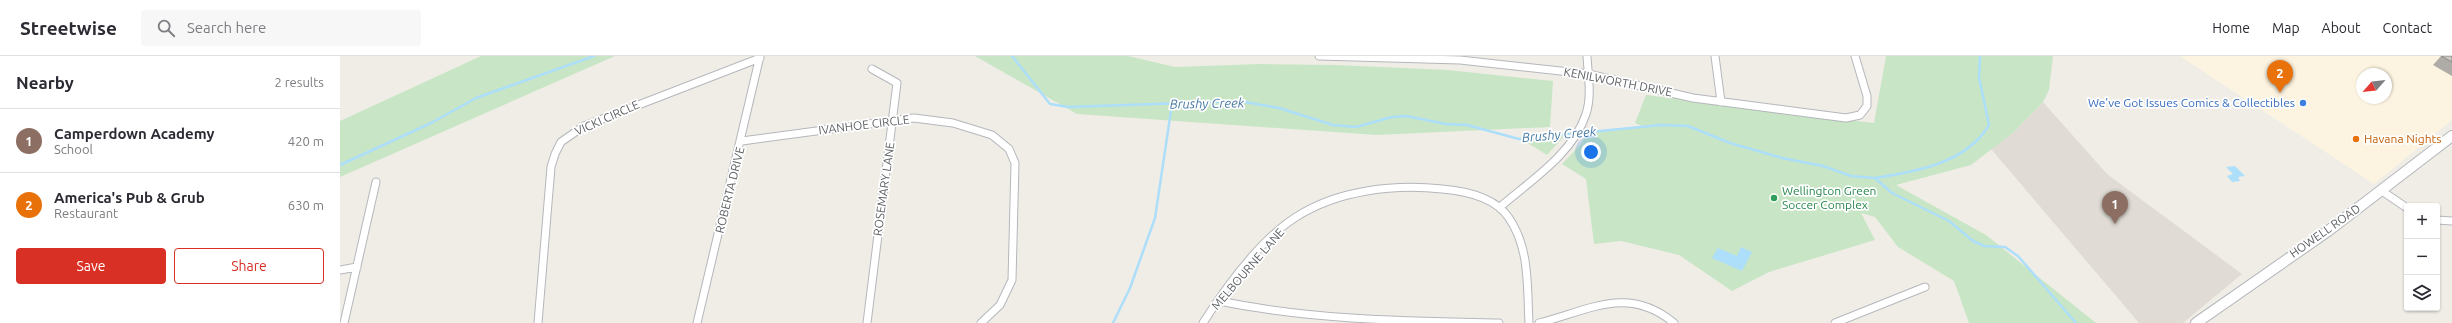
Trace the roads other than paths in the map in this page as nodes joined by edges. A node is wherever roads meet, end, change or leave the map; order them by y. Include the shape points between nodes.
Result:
1 (1319, 56) edge
2 (1587, 56) edge
3 (1715, 56) edge
4 (1855, 56) edge
5 (760, 57) edge
6 (1460, 58) edge
7 (872, 69) dead end
8 (1588, 74) junction
9 (1721, 102) junction
10 (893, 121) junction
11 (2452, 136) edge
12 (742, 141) junction
13 (376, 182) dead end
14 (2382, 191) junction
15 (1500, 206) junction
16 (2404, 206) edge
17 (2440, 220) edge
18 (2452, 221) edge
19 (357, 267) junction
20 (340, 270) edge
21 (1925, 287) dead end
22 (1219, 301) junction
23 (1364, 321) edge
24 (344, 323) edge
25 (538, 323) edge
26 (697, 323) edge
27 (867, 323) edge
28 (981, 323) edge
29 (1203, 323) edge
30 (1499, 323) edge
31 (1529, 323) edge
32 (1539, 323) edge
33 (1674, 323) edge
34 (1835, 323) edge
35 (2196, 323) edge

1 - 6 street, KENILWORTH DRIVE
2 - 8 street
3 - 9 street
4 - 9 street, KENILWORTH DRIVE via 1867,96 1866,110 1860,115 1846,118
5 - 12 street, ROBERTA DRIVE
5 - 25 street, VICKI CIRCLE via 604,117 572,133 559,145 551,166
6 - 8 street, KENILWORTH DRIVE
7 - 10 street, ROSEMARY LANE via 896,82
8 - 9 street, KENILWORTH DRIVE
8 - 15 street via 1588,105 1582,124 1558,156
10 - 12 street, IVANHOE CIRCLE
10 - 27 street, ROSEMARY LANE
10 - 28 street, IVANHOE CIRCLE via 914,118 964,125 999,140 1012,154 1015,163 1012,280 1000,305
11 - 14 main road, HOWELL ROAD
12 - 26 street, ROBERTA DRIVE
13 - 19 street
14 - 16 street
14 - 35 main road, HOWELL ROAD
15 - 22 street, MELBOURNE LANE via 1471,194 1428,188 1371,190 1337,198 1308,210 1287,224 1247,266
15 - 31 street via 1514,225 1522,244
17 - 18 street
19 - 20 street
19 - 24 street
21 - 34 street
22 - 23 street via 1283,314
22 - 29 street, MELBOURNE LANE
23 - 30 street
32 - 33 street via 1601,304 1626,300 1650,305

